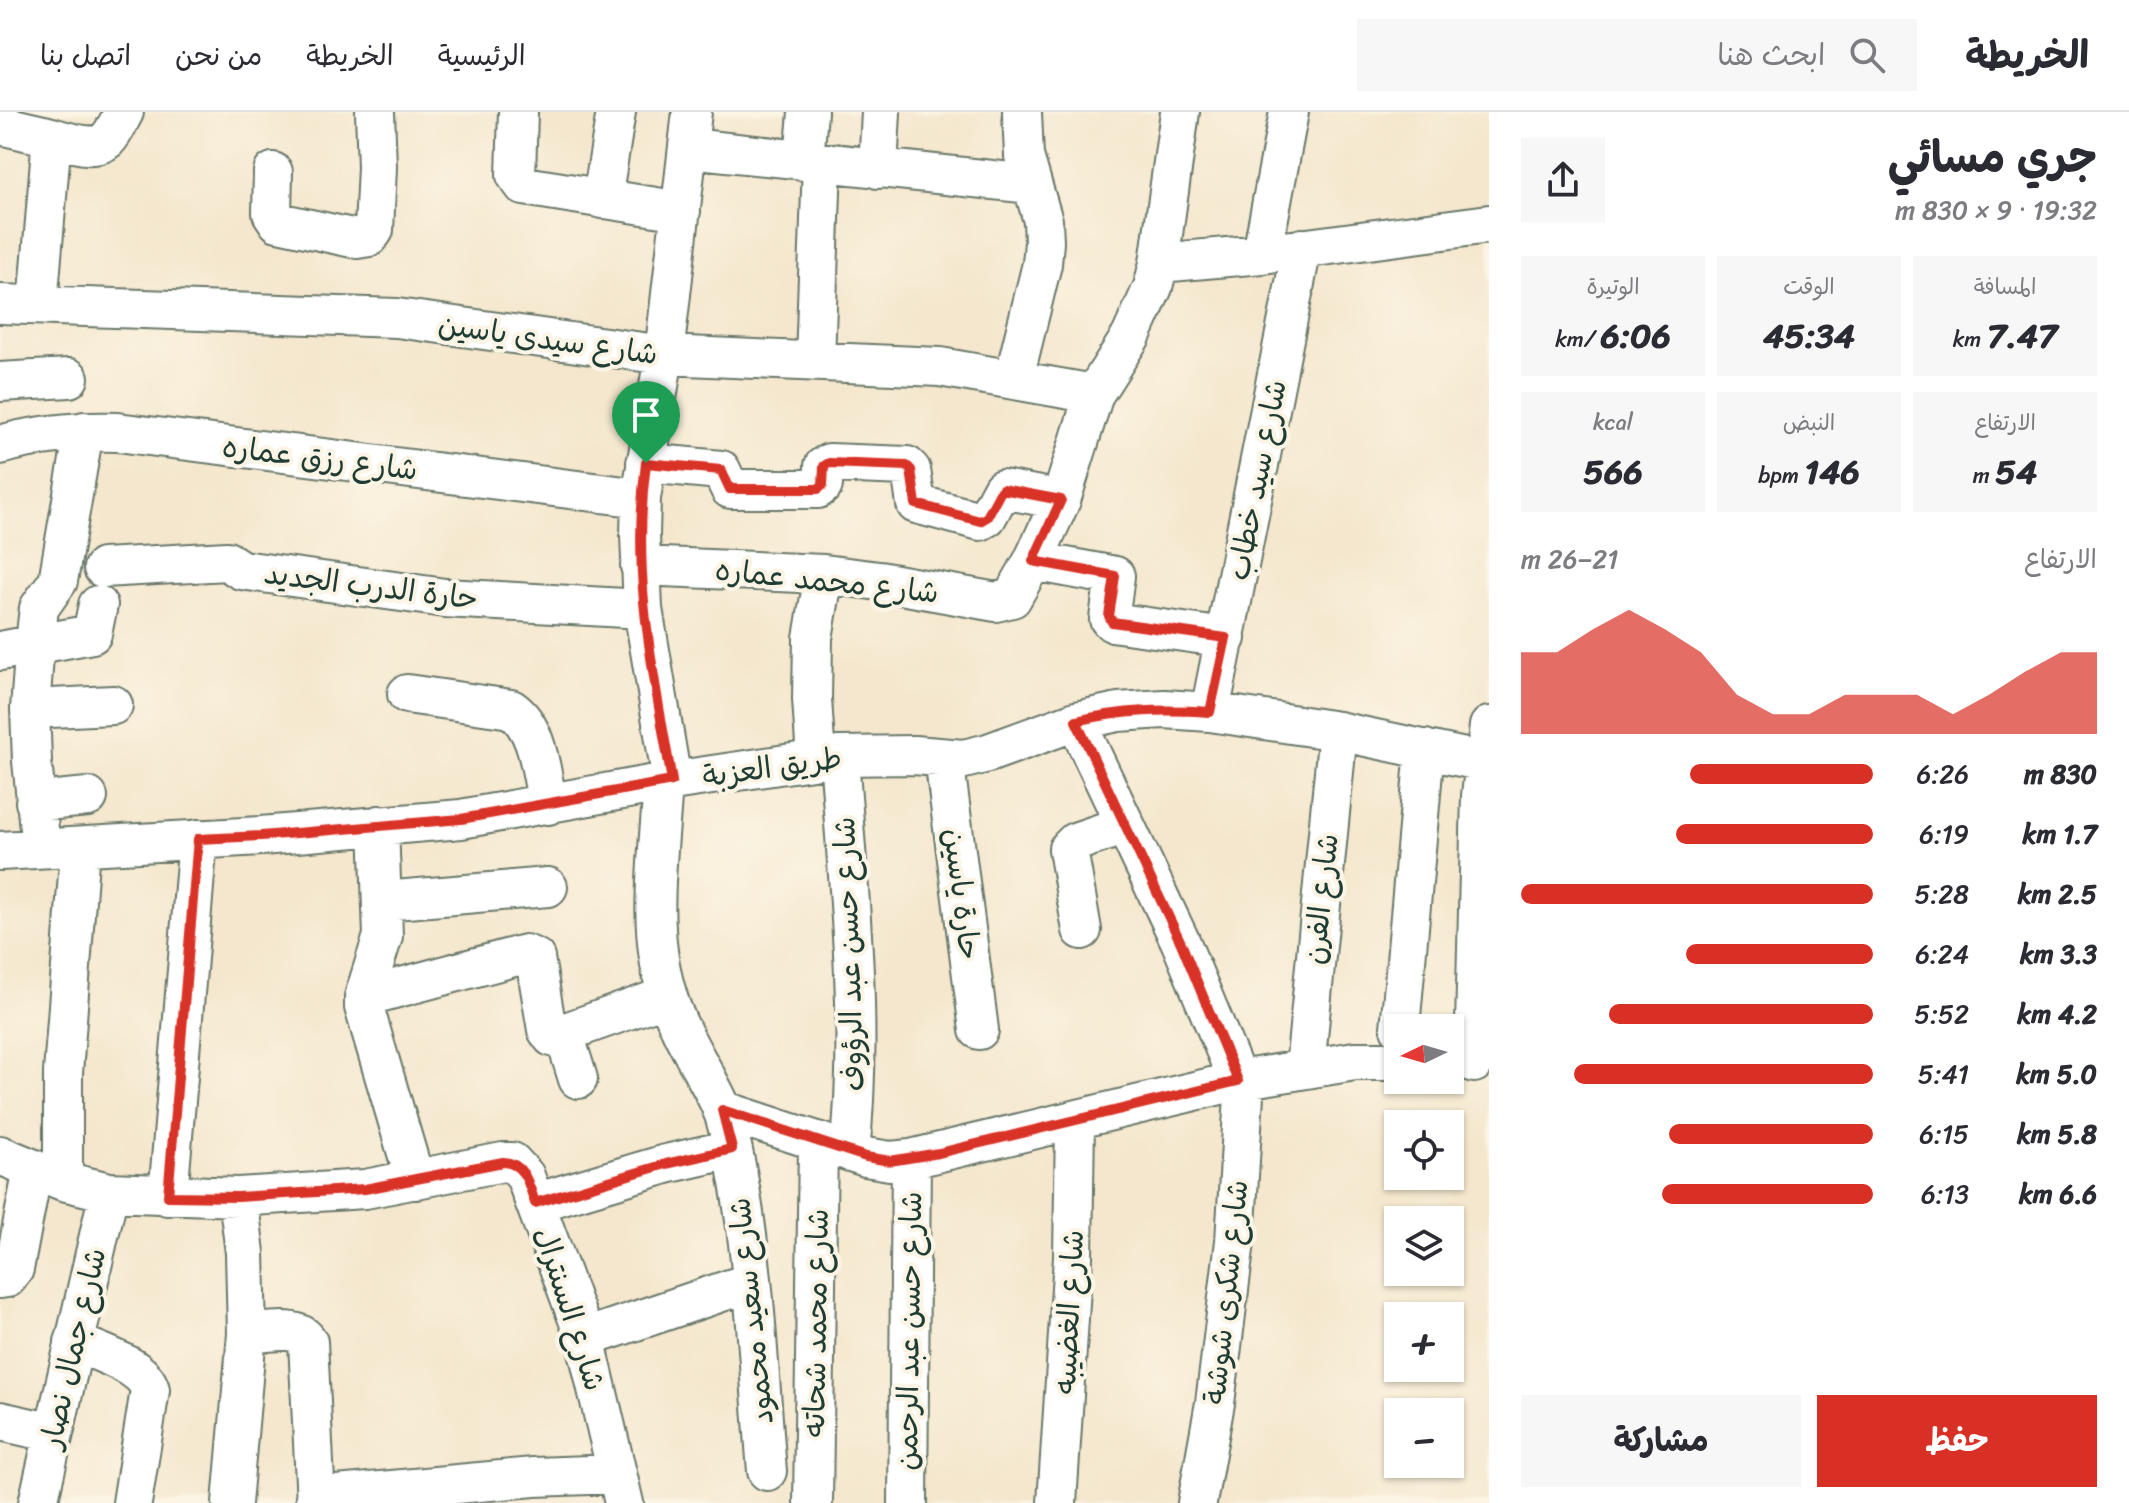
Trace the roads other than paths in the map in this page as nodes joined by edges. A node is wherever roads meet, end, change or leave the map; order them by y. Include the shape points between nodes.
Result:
1 (124, 112) edge
2 (375, 112) edge
3 (518, 112) edge
4 (616, 112) edge
5 (808, 112) edge
6 (881, 112) edge
7 (1022, 112) edge
8 (1180, 112) edge
9 (1289, 112) edge
10 (0, 125) edge
11 (691, 130) edge
12 (43, 135) junction
13 (813, 162) junction
14 (878, 169) junction
15 (273, 172) dead end
16 (1031, 184) junction
17 (602, 199) junction
18 (681, 211) junction
19 (1489, 224) edge
20 (1302, 248) junction
21 (1262, 254) junction
22 (1159, 263) junction
23 (0, 304) edge
24 (38, 305) junction
25 (664, 355) junction
26 (815, 361) junction
27 (69, 378) dead end
28 (1014, 378) junction
29 (0, 382) edge
30 (1094, 394) junction
31 (84, 431) junction
32 (0, 445) edge
33 (644, 480) junction
34 (1061, 500) junction
35 (1033, 561) junction
36 (640, 566) junction
37 (824, 574) junction
38 (643, 609) junction
39 (1226, 638) junction
40 (17, 647) edge
41 (407, 694) dead end
42 (113, 705) dead end
43 (30, 709) junction
44 (1210, 712) junction
45 (1076, 721) junction
46 (1338, 731) junction
47 (1425, 749) junction
48 (1487, 750) edge
49 (827, 758) junction
50 (944, 758) junction
51 (668, 782) junction
52 (88, 797) dead end
53 (35, 802) junction
54 (548, 805) junction
55 (379, 825) junction
56 (1125, 825) junction
57 (198, 839) junction
58 (80, 847) junction
59 (41, 848) junction
60 (0, 851) edge
61 (548, 887) dead end
62 (383, 901) junction
63 (1082, 930) dead end
64 (667, 996) junction
65 (364, 997) junction
66 (1401, 1014) edge
67 (979, 1030) dead end
68 (564, 1034) junction
69 (1384, 1061) edge
70 (1471, 1063) edge
71 (1305, 1068) junction
72 (578, 1079) dead end
73 (1242, 1080) junction
74 (722, 1110) junction
75 (1075, 1121) junction
76 (834, 1148) junction
77 (732, 1149) junction
78 (911, 1159) junction
79 (32, 1168) edge
80 (415, 1180) junction
81 (109, 1192) junction
82 (168, 1196) junction
83 (238, 1197) junction
84 (535, 1203) junction
85 (0, 1279) edge
86 (751, 1282) junction
87 (247, 1334) junction
88 (585, 1338) junction
89 (74, 1342) junction
90 (0, 1421) edge
91 (54, 1433) junction
92 (767, 1471) dead end
93 (620, 1488) edge
94 (315, 1500) edge
95 (38, 1503) edge
96 (132, 1503) edge
97 (232, 1503) edge
98 (813, 1503) edge
99 (908, 1503) edge
100 (1057, 1503) edge
101 (1197, 1503) edge

1 - 12 street via 99,144
2 - 15 street via 374,230 369,237 357,239 275,220
3 - 17 street via 519,181 530,189
4 - 17 street
5 - 13 street
6 - 14 street
7 - 16 street
8 - 22 street
9 - 21 street
10 - 12 street
11 - 13 street
11 - 18 street, شارع سعيد محمود
12 - 24 street via 51,148
13 - 14 street
13 - 26 street
14 - 16 street
16 - 28 street via 1044,242
17 - 18 street
18 - 25 street, شارع سعيد محمود
19 - 20 street
20 - 21 street
20 - 39 street, شارع سيد خطاب
21 - 22 street
22 - 30 street via 1131,336
23 - 24 street, شارع سيدى ياسين
24 - 25 street, شارع سيدى ياسين via 397,318
25 - 26 street, شارع سيدى ياسين
25 - 33 street, شارع سعيد محمود
26 - 28 street, شارع سيدى ياسين via 940,367
27 - 29 street
28 - 30 street, شارع سيدى ياسين
30 - 34 street
31 - 32 street, شارع رزق عماره
31 - 33 street, شارع رزق عماره
31 - 40 street via 58,581
33 - 34 street, شارع رزق عماره via 721,470 728,488 818,489 829,463 907,466 916,504 980,521 1002,489
33 - 36 street, شارع سعيد محمود
34 - 35 street
35 - 37 street, شارع محمد عماره via 1012,598 996,602
35 - 39 street via 1113,575 1117,579 1112,622
36 - 37 street, شارع محمد عماره
36 - 38 street, شارع سعيد محمود
37 - 49 street, شارع حسن عبد الرؤوف via 813,638 812,699
38 - 40 street, حارة الدرب الجديد via 408,594 241,570 227,561 101,586 92,634
38 - 51 street, شارع سعيد محمود
39 - 44 street, شارع سيد خطاب
40 - 43 street
41 - 54 street via 511,709 523,717
42 - 43 street
43 - 53 street
44 - 45 street, طريق العزبة via 1118,712
44 - 46 street, طريق العزبة
45 - 50 street, طريق العزبة via 988,753
45 - 56 street
46 - 47 street, طريق العزبة
46 - 71 street, شارع الفرن
47 - 48 street, طريق العزبة
47 - 66 street
48 - 70 street
49 - 50 street, طريق العزبة
49 - 51 street, طريق العزبة
49 - 76 street, شارع حسن عبد الرؤوف via 858,1037 856,1093
50 - 67 street, حارة ياسين
51 - 54 street, طريق العزبة
51 - 64 street, شارع سعيد محمود via 655,925
52 - 53 street
53 - 59 street
54 - 55 street, طريق العزبة
55 - 57 street, طريق العزبة
55 - 62 street
56 - 63 street via 1068,849
56 - 73 street
57 - 58 street, طريق العزبة
57 - 82 street
58 - 59 street, طريق العزبة
58 - 79 street via 63,1073
59 - 60 street, طريق العزبة
61 - 62 street
62 - 65 street via 383,936
64 - 68 street
64 - 74 street, شارع سعيد محمود
65 - 68 street via 530,954 549,1034
65 - 80 street
68 - 72 street
69 - 71 street
71 - 73 street
73 - 75 street
73 - 101 street, شارع شكرى شوشة via 1235,1241
74 - 76 street
74 - 77 street, شارع سعيد محمود
75 - 78 street
75 - 100 street, شارع الغضيبه via 1073,1257
76 - 78 street via 890,1161
76 - 98 street, شارع محمد شحاته
77 - 84 street
77 - 86 street, شارع سعيد محمود
78 - 99 street, شارع حسن عبد الرحمن
79 - 81 street, شارع السنترال
79 - 85 street via 14,1269
80 - 83 street, شارع السنترال via 365,1189
80 - 84 street, شارع السنترال via 512,1162 525,1176
81 - 82 street, شارع السنترال
81 - 89 street, شارع جمال نصار
82 - 83 street, شارع السنترال
83 - 87 street
84 - 88 street, شارع السنترال
86 - 88 street
86 - 92 street, شارع سعيد محمود
87 - 94 street via 294,1332 308,1342
87 - 97 street
88 - 93 street, شارع السنترال
89 - 91 street, شارع جمال نصار
89 - 96 street via 140,1372 148,1383
90 - 91 street
91 - 95 street, شارع جمال نصار
93 - 94 street via 534,1477

